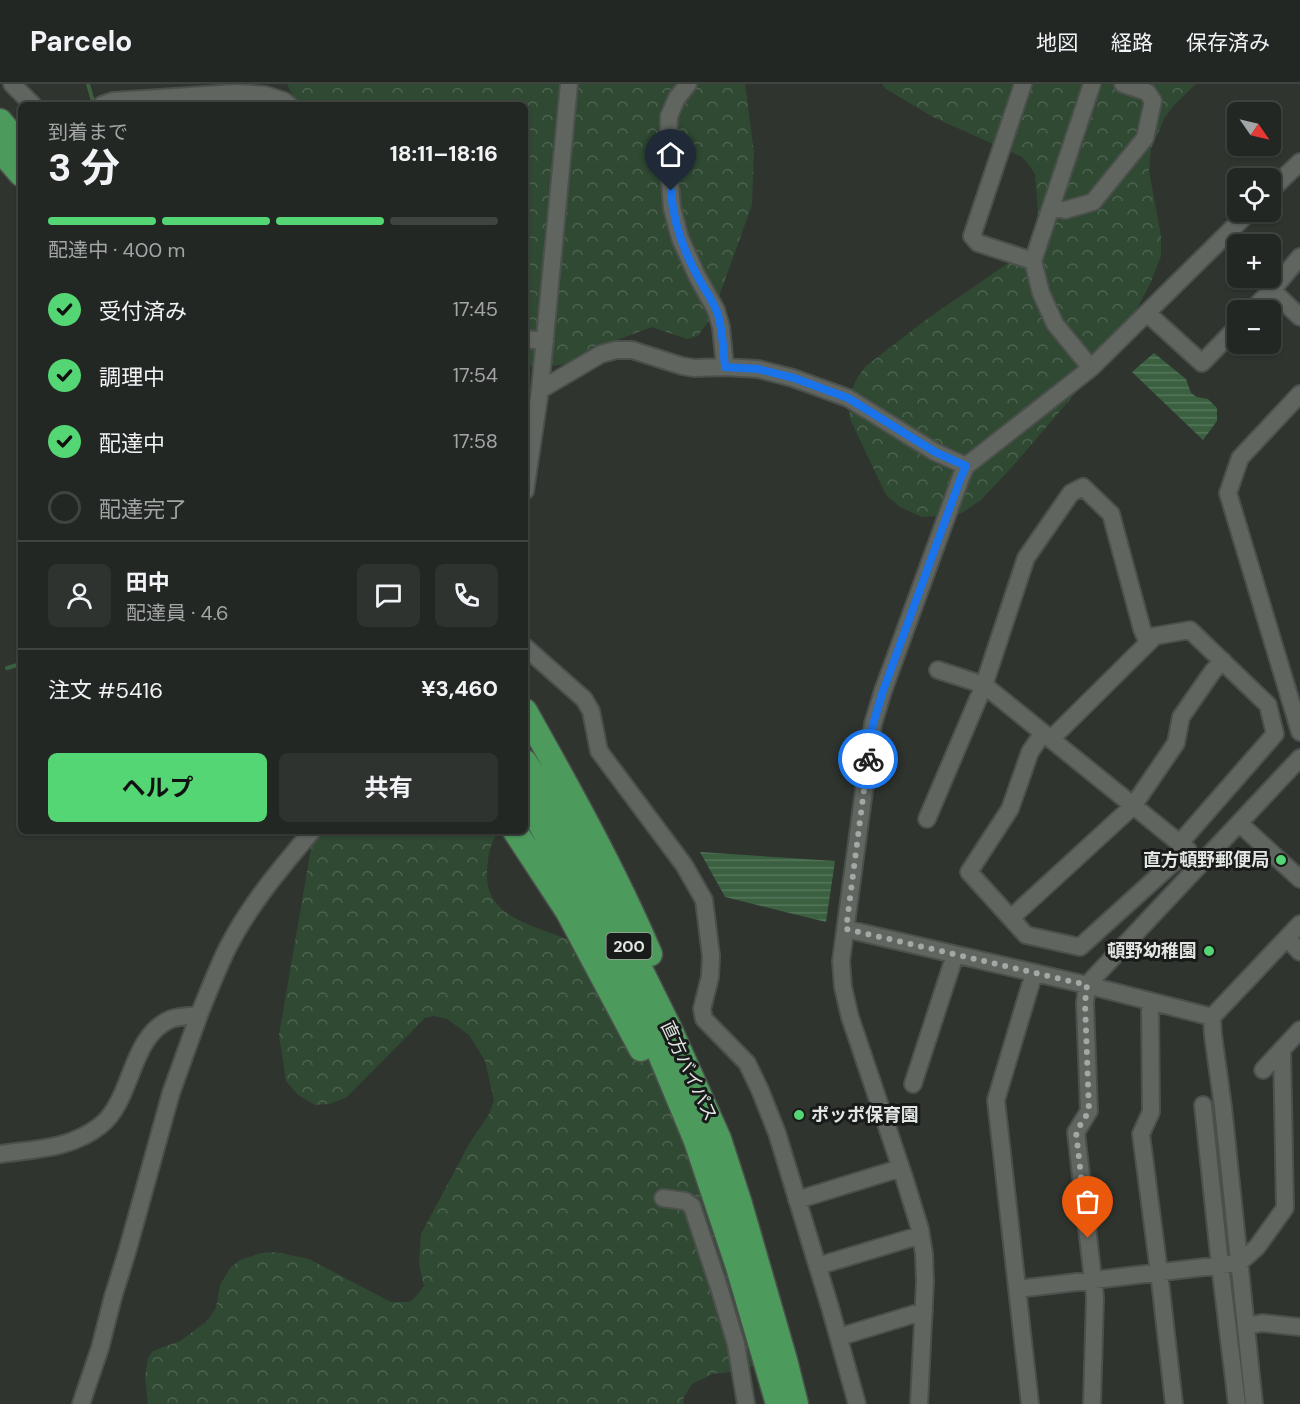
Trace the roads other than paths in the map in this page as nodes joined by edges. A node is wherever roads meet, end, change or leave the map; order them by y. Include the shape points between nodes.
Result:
1 (12, 84) edge
2 (569, 84) edge
3 (688, 84) edge
4 (1023, 84) edge
5 (1092, 84) edge
6 (1123, 84) edge
7 (220, 89) edge
8 (30, 102) edge
9 (109, 102) edge
10 (285, 102) edge
11 (0, 121) edge
12 (18, 142) edge
13 (0, 150) edge
14 (1300, 162) edge
15 (18, 171) edge
16 (1281, 180) edge
17 (1051, 207) junction
18 (1239, 222) edge
19 (1300, 257) edge
20 (1033, 261) junction
21 (1272, 290) junction
22 (1262, 300) edge
23 (1147, 313) junction
24 (1300, 316) edge
25 (1227, 337) edge
26 (528, 339) edge
27 (545, 341) junction
28 (725, 367) junction
29 (1091, 368) junction
30 (540, 390) junction
31 (1300, 394) edge
32 (966, 466) junction
33 (528, 471) edge
34 (1148, 643) junction
35 (528, 650) edge
36 (1223, 662) junction
37 (938, 670) dead end
38 (984, 685) junction
39 (528, 716) edge
40 (1300, 732) edge
41 (1047, 736) junction
42 (1300, 758) edge
43 (528, 767) edge
44 (528, 802) edge
45 (1133, 806) junction
46 (927, 819) dead end
47 (1239, 823) junction
48 (309, 834) edge
49 (517, 834) edge
50 (1183, 847) junction
51 (1202, 862) junction
52 (1300, 879) edge
53 (1011, 918) junction
54 (1300, 924) edge
55 (846, 929) junction
56 (1287, 938) junction
57 (1300, 952) edge
58 (955, 954) junction
59 (1034, 973) junction
60 (1087, 985) junction
61 (1150, 1001) junction
62 (199, 1015) junction
63 (1212, 1017) junction
64 (1300, 1030) edge
65 (1282, 1049) junction
66 (1263, 1070) dead end
67 (913, 1084) dead end
68 (1203, 1105) dead end
69 (708, 1140) junction
70 (0, 1154) edge
71 (901, 1168) junction
72 (663, 1198) dead end
73 (797, 1200) junction
74 (921, 1235) junction
75 (1239, 1263) junction
76 (1220, 1265) junction
77 (818, 1266) junction
78 (1159, 1272) junction
79 (1093, 1281) junction
80 (1017, 1289) junction
81 (924, 1311) junction
82 (1246, 1326) junction
83 (1300, 1327) edge
84 (839, 1337) junction
85 (81, 1404) edge
86 (746, 1404) edge
87 (778, 1404) edge
88 (796, 1404) edge
89 (857, 1404) edge
90 (919, 1404) edge
91 (1030, 1404) edge
92 (1092, 1404) edge
93 (1174, 1404) edge
94 (1237, 1404) edge
95 (1254, 1404) edge

1 - 8 street
2 - 27 street
3 - 28 street via 669,116 672,208 680,238 716,310
4 - 20 street via 972,236 978,243
5 - 17 street
6 - 17 street via 1147,92 1153,101 1145,138 1093,202 1065,210
7 - 9 street
7 - 10 street
11 - 12 highway
13 - 15 highway
14 - 16 street
17 - 20 street
18 - 23 street
19 - 21 street
20 - 29 street via 1055,324
21 - 22 street
21 - 24 street
23 - 25 street via 1202,363
23 - 29 street
26 - 27 street
27 - 30 street
28 - 30 street via 694,368 632,350 616,350 601,354
28 - 32 street via 758,369 794,378 848,398 935,452
29 - 32 street
30 - 33 street
31 - 40 street via 1240,458 1228,493
32 - 55 street via 873,724
34 - 36 street via 1155,636 1190,630
34 - 38 street via 1111,514 1083,487 1071,493 1026,558
34 - 41 street
35 - 73 street via 584,699 591,711 599,751 684,866 704,900 711,956 704,1019 747,1063 777,1133
36 - 45 street via 1181,717 1176,743
36 - 50 street via 1268,705 1275,734
37 - 38 street
38 - 41 street
38 - 46 street
39 - 69 highway via 628,904 709,1096
41 - 45 street
41 - 53 street via 1030,752 1010,809 969,872
42 - 47 street
43 - 69 highway, 直方バイパス / 200 via 567,827 669,1027
44 - 69 highway, 直方バイパス / 200 via 603,935
45 - 50 street
45 - 53 street
47 - 51 street
47 - 52 street
48 - 62 street via 251,907 228,947
49 - 69 highway via 567,912 673,1109
50 - 51 street
50 - 53 street via 1080,947 1026,935
51 - 60 street
54 - 56 street
55 - 58 street
55 - 71 street via 841,961 849,1017
56 - 57 street
56 - 63 street
58 - 59 street
58 - 67 street
59 - 60 street
59 - 80 street via 996,1100
60 - 61 street
60 - 79 street via 1089,1111 1076,1132
61 - 63 street
61 - 78 street via 1151,1112 1141,1134
62 - 70 street via 172,1018 157,1028 146,1041 114,1110 102,1124 62,1145
62 - 85 street via 171,1093
63 - 75 street
64 - 65 street
65 - 66 street
65 - 75 street via 1285,1208 1257,1247
68 - 76 street
69 - 87 highway, 直方バイパス / 200 via 738,1267
69 - 88 highway, 直方バイパス / 200 via 740,1204
71 - 73 street
71 - 74 street
72 - 86 street via 692,1206 736,1344
73 - 77 street
74 - 77 street
74 - 81 street
75 - 76 street
75 - 82 street
76 - 78 street
76 - 94 street
77 - 84 street
78 - 79 street
78 - 93 street
79 - 80 street
79 - 92 street
80 - 91 street
81 - 84 street
81 - 90 street
82 - 83 street via 1262,1323
82 - 95 street
84 - 89 street

